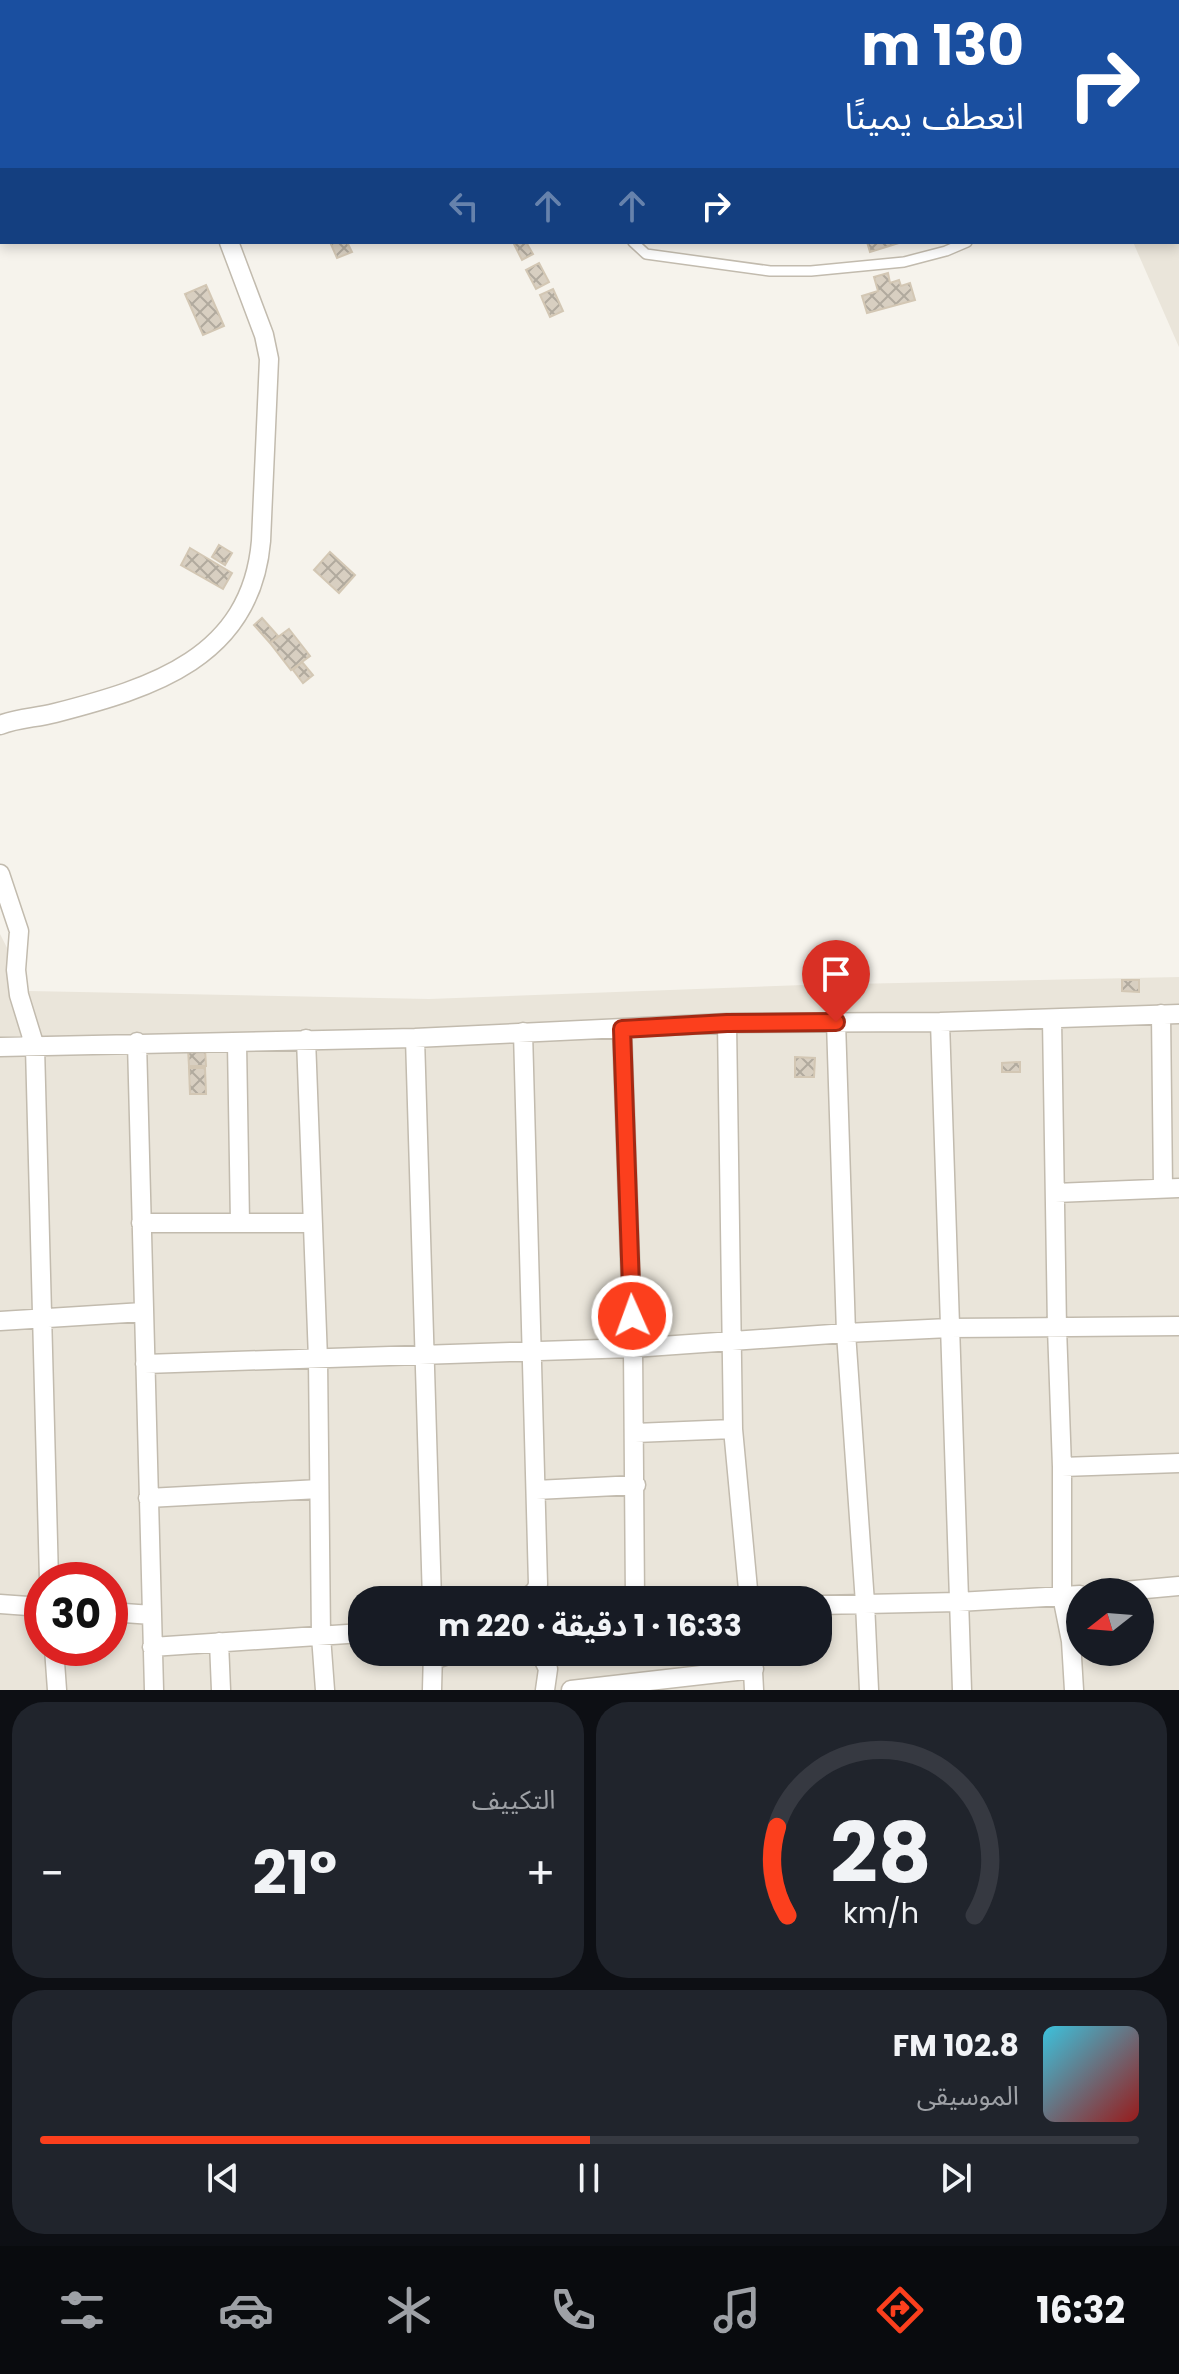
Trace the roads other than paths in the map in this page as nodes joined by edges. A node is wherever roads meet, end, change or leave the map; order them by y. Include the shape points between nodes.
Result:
1 (230, 244) edge
2 (635, 244) edge
3 (958, 244) edge
4 (0, 725) edge
5 (2, 883) edge
6 (1170, 1014) edge
7 (1052, 1019) junction
8 (836, 1022) junction
9 (940, 1022) junction
10 (727, 1023) junction
11 (622, 1029) junction
12 (523, 1032) junction
13 (415, 1038) junction
14 (306, 1039) junction
15 (137, 1042) junction
16 (237, 1043) junction
17 (0, 1047) edge
18 (35, 1047) junction
19 (1171, 1188) edge
20 (1055, 1193) junction
21 (141, 1223) junction
22 (240, 1223) junction
23 (313, 1223) junction
24 (143, 1312) junction
25 (44, 1318) junction
26 (0, 1321) edge
27 (1179, 1326) edge
28 (949, 1328) junction
29 (1057, 1328) junction
30 (846, 1333) junction
31 (733, 1340) junction
32 (633, 1348) junction
33 (532, 1351) junction
34 (424, 1355) junction
35 (318, 1359) junction
36 (145, 1364) junction
37 (733, 1429) junction
38 (635, 1433) junction
39 (1179, 1463) edge
40 (1062, 1467) junction
41 (636, 1485) junction
42 (319, 1489) junction
43 (536, 1490) junction
44 (148, 1498) junction
45 (49, 1562) edge
46 (1070, 1578) edge
47 (432, 1586) edge
48 (537, 1586) edge
49 (635, 1586) edge
50 (748, 1586) edge
51 (1179, 1586) edge
52 (1154, 1588) edge
53 (1066, 1596) edge
54 (958, 1602) junction
55 (865, 1603) junction
56 (0, 1604) edge
57 (832, 1604) edge
58 (24, 1606) edge
59 (128, 1613) edge
60 (152, 1615) junction
61 (348, 1634) edge
62 (321, 1636) junction
63 (219, 1642) junction
64 (152, 1647) junction
65 (55, 1666) edge
66 (433, 1666) edge
67 (547, 1666) edge
68 (722, 1666) edge
69 (753, 1666) edge
70 (1073, 1666) edge
71 (57, 1690) edge
72 (154, 1690) edge
73 (221, 1690) edge
74 (325, 1690) edge
75 (432, 1690) edge
76 (545, 1690) edge
77 (571, 1690) edge
78 (754, 1690) edge
79 (869, 1690) edge
80 (962, 1690) edge
81 (1074, 1690) edge

1 - 4 street via 269,359 259,568 249,595 212,647 155,682
2 - 3 lane via 646,254 770,271 904,262
5 - 18 street via 19,931 19,995
6 - 7 street
6 - 19 street
7 - 9 street
7 - 20 street
8 - 9 street
8 - 10 street
8 - 30 street
9 - 28 street
10 - 11 street
10 - 31 street
11 - 12 street
11 - 32 street
12 - 13 street
12 - 33 street
13 - 14 street
13 - 34 street
14 - 16 street
14 - 23 street
15 - 16 street
15 - 18 street
15 - 21 street
16 - 22 street
17 - 18 street
18 - 25 street
19 - 20 street
20 - 29 street
21 - 22 street
21 - 24 street
22 - 23 street
23 - 35 street
24 - 25 street
24 - 36 street
25 - 26 street
25 - 45 street
27 - 29 street
28 - 29 street
28 - 30 street
28 - 54 street
29 - 40 street
30 - 31 street
30 - 55 street
31 - 32 street
31 - 37 street
32 - 33 street
32 - 38 street
33 - 34 street
33 - 43 street
34 - 35 street
34 - 47 street
35 - 36 street
35 - 42 street
36 - 44 street
37 - 38 street
37 - 50 street
38 - 41 street
39 - 40 street
40 - 46 street
41 - 43 street
41 - 49 street
42 - 44 street
42 - 62 street
43 - 48 street
44 - 60 street
51 - 52 street
53 - 54 street
54 - 55 street
54 - 80 street
55 - 57 street
55 - 79 street
56 - 58 street
59 - 60 street
60 - 64 street
61 - 62 street
62 - 63 street
62 - 74 street
63 - 64 street
63 - 73 street
64 - 72 street
65 - 71 street
66 - 75 street
67 - 76 street
68 - 77 street
69 - 78 street
70 - 81 street

